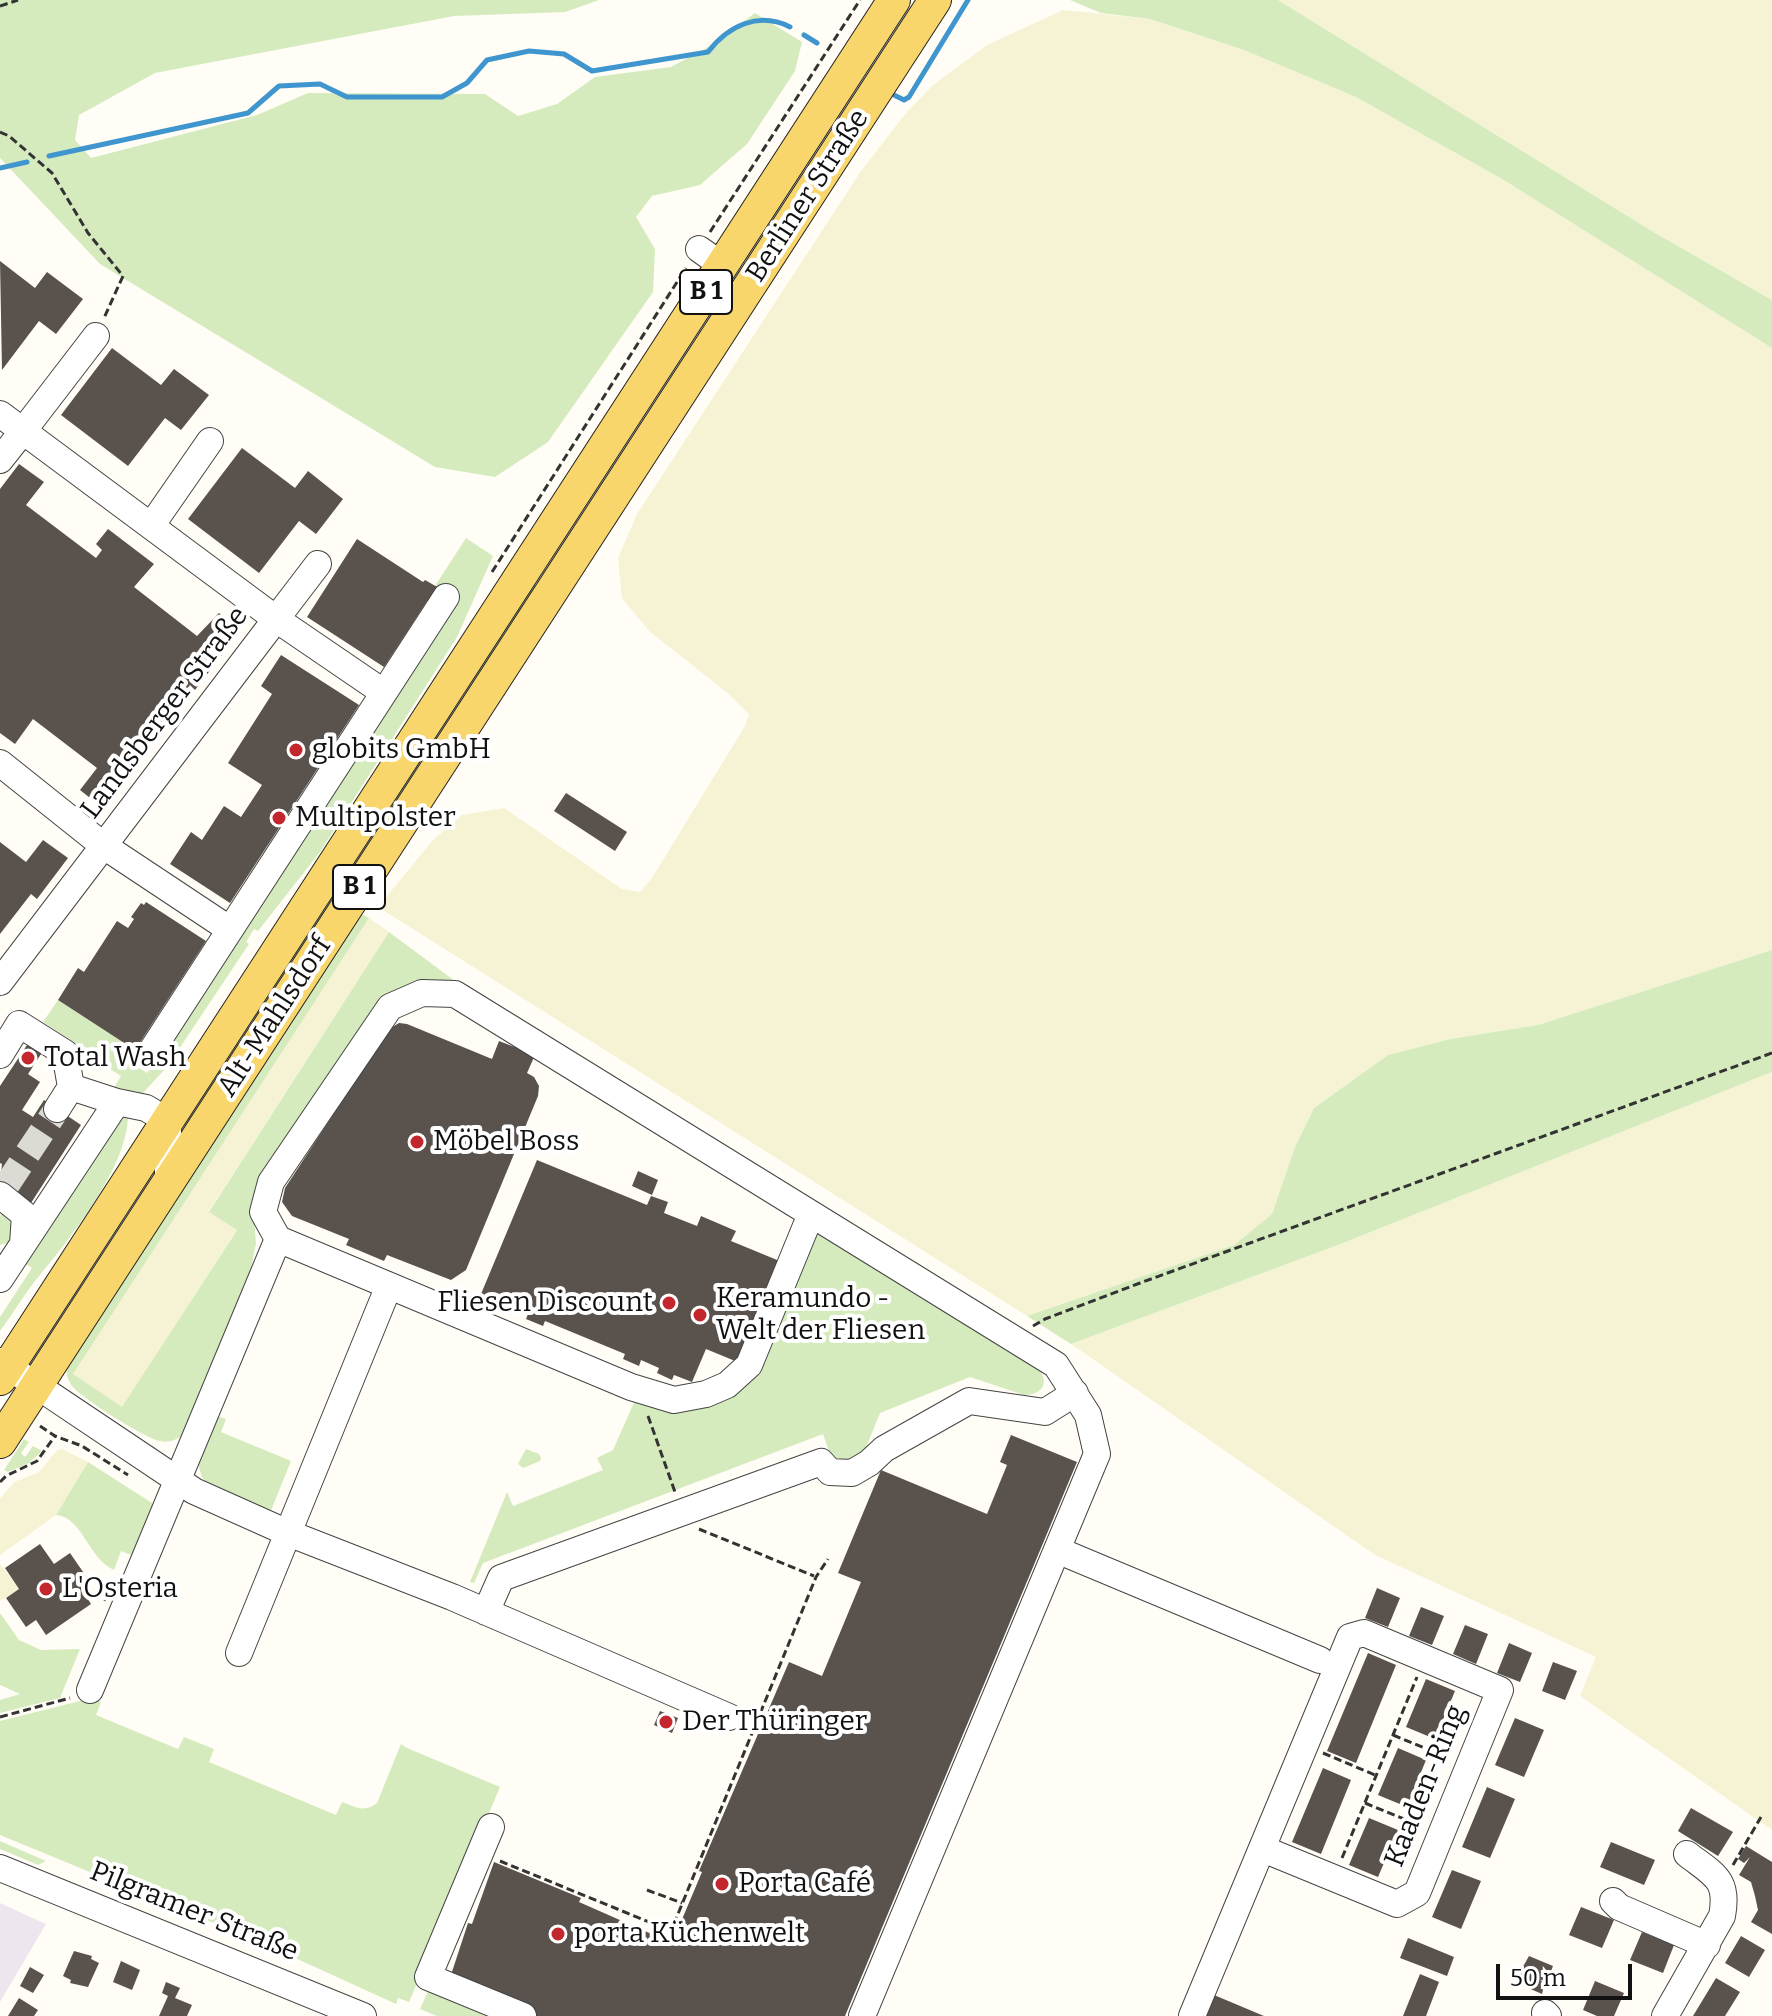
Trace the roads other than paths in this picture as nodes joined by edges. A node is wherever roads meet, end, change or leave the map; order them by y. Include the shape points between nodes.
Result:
1 (894, 0) edge
2 (935, 0) edge
3 (96, 336) road end
4 (0, 414) edge
5 (23, 431) junction
6 (210, 441) dead end
7 (0, 460) edge
8 (151, 526) junction
9 (318, 564) dead end
10 (505, 576) joint
11 (550, 592) joint
12 (446, 597) dead end
13 (276, 619) junction
14 (383, 692) junction
15 (0, 763) edge
16 (104, 846) junction
17 (229, 929) junction
18 (0, 982) edge
19 (150, 1053) dead end
20 (0, 1055) edge
21 (117, 1102) junction
22 (168, 1121) junction
23 (168, 1182) junction
24 (2, 1192) edge
25 (811, 1214) junction
26 (278, 1239) junction
27 (8, 1260) edge
28 (388, 1288) junction
29 (3, 1369) edge
30 (36, 1386) junction
31 (1075, 1393) junction
32 (0, 1442) edge
33 (178, 1479) junction
34 (288, 1533) junction
35 (1057, 1550) junction
36 (486, 1612) junction
37 (239, 1653) dead end
38 (1320, 1660) dead end
39 (90, 1690) road end
40 (729, 1717) dead end
41 (491, 1827) dead end
42 (1263, 1849) junction
43 (1687, 1854) dead end
44 (0, 1868) edge
45 (1613, 1901) dead end
46 (1707, 1945) junction
47 (363, 2016) edge
48 (523, 2016) edge
49 (862, 2016) edge
50 (1192, 2016) edge
51 (1665, 2016) edge

1 - 10 main road, Berliner Straße / B 1 via 711,258
2 - 11 main road, Berliner Straße / B 1
3 - 5 street
4 - 5 street, Landsberger Straße
5 - 7 street
5 - 8 street, Landsberger Straße
6 - 8 street
8 - 13 street, Landsberger Straße
9 - 13 street, Landsberger Straße
10 - 22 main road, Alt-Mahlsdorf / B 1
11 - 23 main road, Alt-Mahlsdorf / B 1
12 - 14 street
13 - 14 street, Landsberger Straße
13 - 16 street, Landsberger Straße
14 - 17 street
15 - 16 street, Landsberger Straße
16 - 17 street, Landsberger Straße
16 - 18 street, Landsberger Straße
17 - 19 street
20 - 21 street via 19,1024 65,1053 64,1098
21 - 22 street via 146,1108
21 - 27 street
22 - 23 street
22 - 29 main road, Alt-Mahlsdorf / B 1
23 - 30 main road, Alt-Mahlsdorf / B 1
24 - 27 street via 25,1215
25 - 26 street via 455,994 422,993 390,1007 271,1182 263,1212
25 - 28 street via 749,1365 727,1385 674,1400
25 - 31 street via 1056,1365
26 - 28 street
26 - 33 street
28 - 34 street
29 - 30 street
30 - 32 main road, Alt-Mahlsdorf / B 1
30 - 33 street
31 - 35 street via 1088,1415 1097,1454
31 - 36 street via 1045,1412 969,1401 852,1473 830,1472 821,1462 501,1578
33 - 34 street
33 - 39 street
34 - 36 street
34 - 37 street
35 - 38 street
35 - 49 street
36 - 40 street
41 - 48 street via 428,1977
42 - 42 street, Kaaden-Ring via 1350,1637 1364,1633 1500,1690 1417,1893 1397,1904
42 - 50 street, Kaaden-Ring
43 - 46 street via 1722,1883 1726,1899
44 - 47 street, Pilgramer Straße
45 - 46 street
46 - 51 street

